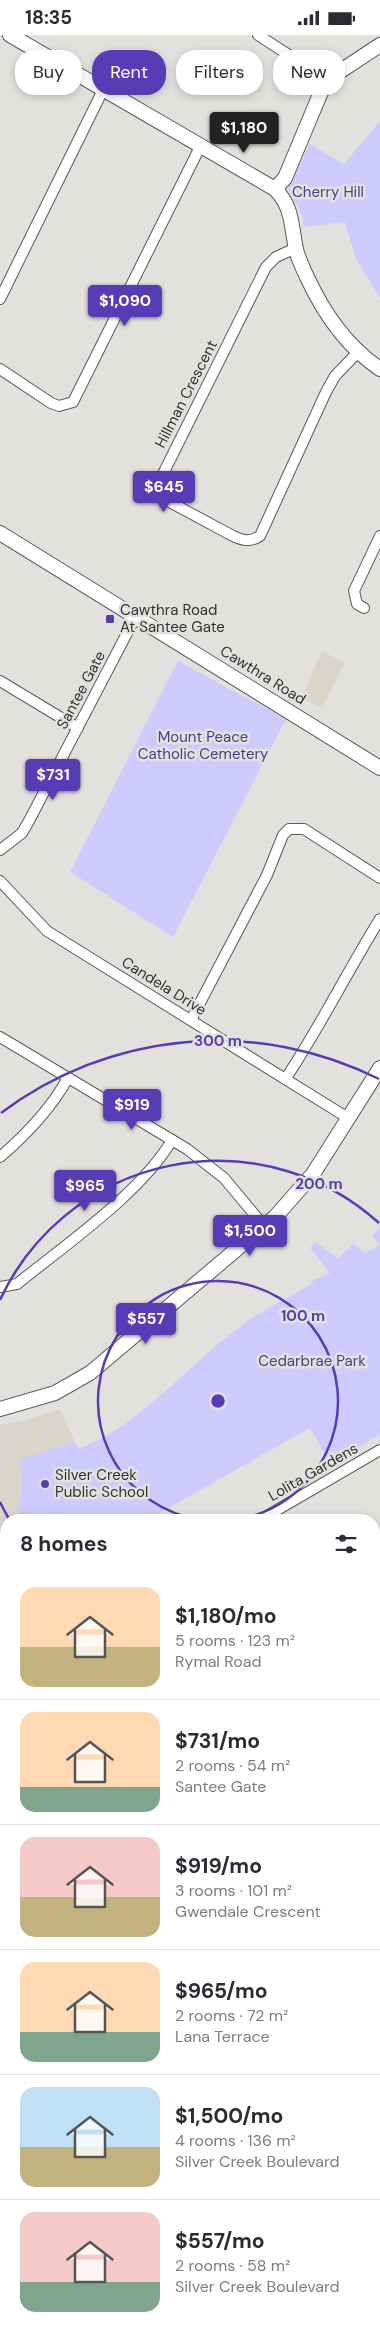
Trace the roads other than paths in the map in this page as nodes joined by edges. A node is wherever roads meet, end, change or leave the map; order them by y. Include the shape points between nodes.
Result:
1 (10, 35) edge
2 (258, 35) edge
3 (380, 45) edge
4 (281, 50) edge
5 (345, 70) edge
6 (92, 83) edge
7 (101, 95) edge
8 (112, 95) edge
9 (320, 95) edge
10 (200, 145) junction
11 (275, 189) junction
12 (296, 248) junction
13 (0, 299) edge
14 (358, 352) junction
15 (0, 369) edge
16 (380, 369) edge
17 (0, 533) edge
18 (380, 536) edge
19 (364, 608) dead end
20 (136, 615) junction
21 (0, 681) edge
22 (78, 728) junction
23 (380, 768) edge
24 (0, 850) edge
25 (380, 877) edge
26 (0, 881) edge
27 (380, 919) edge
28 (191, 1020) junction
29 (0, 1037) edge
30 (380, 1068) edge
31 (68, 1078) junction
32 (286, 1078) junction
33 (348, 1118) junction
34 (172, 1140) junction
35 (0, 1157) edge
36 (264, 1226) junction
37 (0, 1287) edge
38 (0, 1409) edge
39 (380, 1450) edge
40 (281, 1514) edge

1 - 6 street
2 - 4 street
3 - 5 street
7 - 13 street
8 - 10 street
9 - 11 street via 285,178
10 - 11 street
10 - 15 street via 73,402 59,406 51,403
11 - 12 street via 288,205
12 - 14 street via 318,302
12 - 14 street, Hillman Crescent via 276,257 266,267 160,478 159,487 166,500 233,537 244,541 260,536 326,392
14 - 16 street
17 - 20 street, Cawthra Road
18 - 19 street via 354,591 357,604
20 - 22 street, Santee Gate
20 - 23 street, Cawthra Road
21 - 22 street
22 - 24 street, Santee Gate via 22,833
25 - 28 street via 304,829 289,829 283,835 267,875
26 - 28 street, Candela Drive via 47,931
27 - 32 street
28 - 32 street, Candela Drive
29 - 31 street
30 - 33 street
31 - 34 street
31 - 35 street via 56,1099 28,1133
32 - 33 street, Candela Drive
33 - 36 street via 313,1174
34 - 36 street via 224,1179
34 - 37 street via 162,1157 122,1197 17,1284
36 - 38 street via 90,1373 55,1393
39 - 40 street, Lolita Gardens

